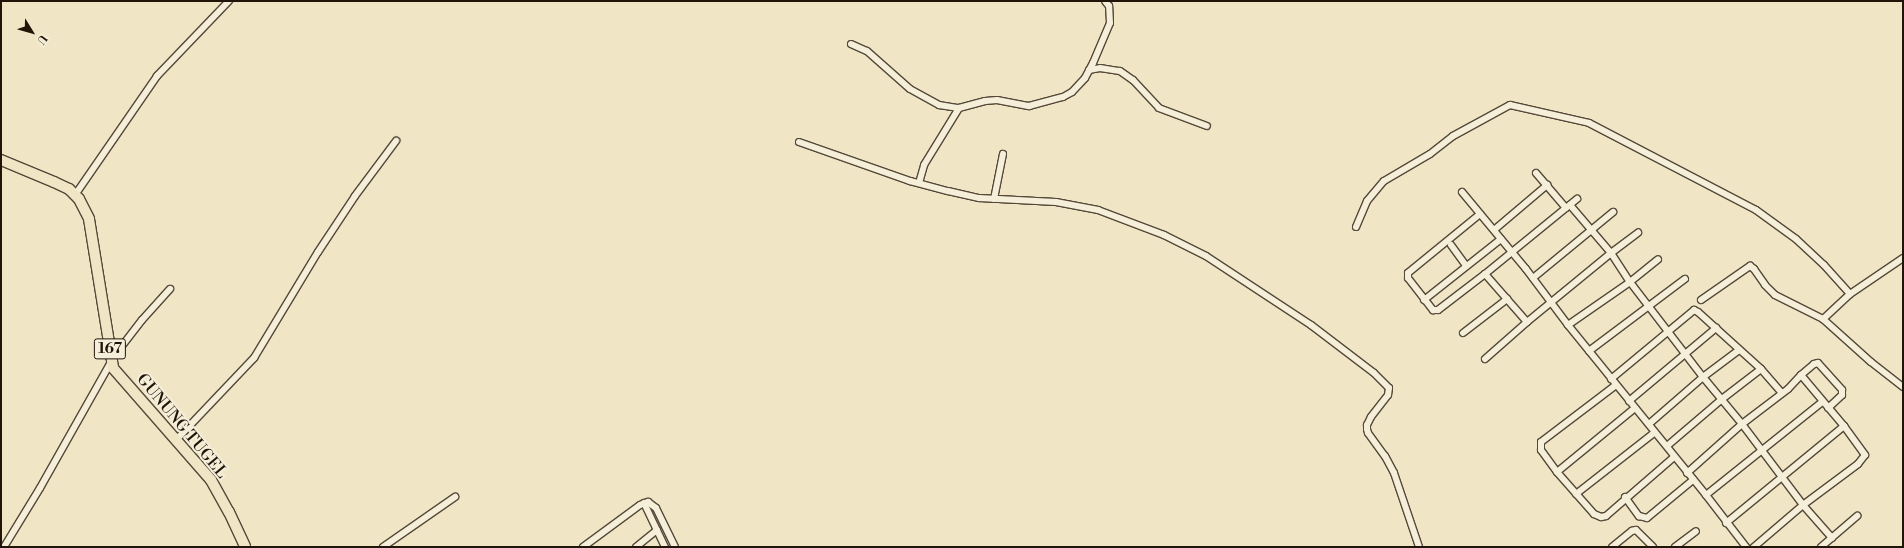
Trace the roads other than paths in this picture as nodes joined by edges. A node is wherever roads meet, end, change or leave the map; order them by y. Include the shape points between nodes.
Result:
1 (229, 1) edge
2 (1105, 1) edge
3 (851, 44) dead end
4 (1089, 70) junction
5 (959, 108) junction
6 (1207, 126) dead end
7 (396, 141) dead end
8 (799, 142) dead end
9 (1003, 154) dead end
10 (1, 160) edge
11 (1536, 173) dead end
12 (919, 183) junction
13 (1547, 185) junction
14 (1462, 192) dead end
15 (75, 195) junction
16 (994, 199) junction
17 (1577, 199) dead end
18 (1568, 207) junction
19 (1613, 212) dead end
20 (1480, 214) junction
21 (1356, 227) dead end
22 (1591, 229) junction
23 (1494, 230) junction
24 (1638, 234) dead end
25 (1501, 239) junction
26 (1451, 245) dead end
27 (1513, 253) junction
28 (1611, 253) junction
29 (1903, 258) edge
30 (1658, 259) dead end
31 (1466, 266) junction
32 (1485, 274) junction
33 (1533, 278) junction
34 (1685, 279) dead end
35 (1630, 282) junction
36 (170, 289) dead end
37 (1850, 294) junction
38 (1507, 299) junction
39 (1424, 300) junction
40 (1701, 300) dead end
41 (1551, 302) junction
42 (1647, 306) junction
43 (1823, 319) junction
44 (1528, 322) junction
45 (1568, 325) junction
46 (1716, 328) junction
47 (1668, 330) junction
48 (1463, 332) dead end
49 (1739, 350) junction
50 (1589, 351) junction
51 (1686, 354) junction
52 (1485, 359) dead end
53 (111, 362) junction
54 (1762, 369) junction
55 (1801, 375) junction
56 (1704, 377) junction
57 (1611, 379) junction
58 (1616, 385) junction
59 (1903, 388) edge
60 (1782, 393) junction
61 (1722, 400) junction
62 (1629, 401) junction
63 (1822, 402) junction
64 (1635, 408) junction
65 (1828, 408) junction
66 (1649, 424) junction
67 (1742, 424) junction
68 (1844, 426) junction
69 (1655, 432) junction
70 (177, 439) junction
71 (1667, 446) junction
72 (1760, 450) junction
73 (1674, 457) junction
74 (1557, 472) junction
75 (1687, 473) junction
76 (1782, 477) junction
77 (1693, 480) junction
78 (1576, 494) junction
79 (1706, 495) junction
80 (455, 497) dead end
81 (1626, 497) junction
82 (644, 503) junction
83 (1803, 505) junction
84 (1857, 516) dead end
85 (1726, 523) junction
86 (657, 530) junction
87 (1696, 531) dead end
88 (1832, 538) junction
89 (242, 546) edge
90 (4, 547) edge
91 (384, 547) edge
92 (583, 547) edge
93 (636, 547) edge
94 (665, 547) edge
95 (675, 547) edge
96 (1419, 547) edge
97 (1611, 547) edge
98 (1653, 547) edge
99 (1675, 547) edge
100 (1746, 547) edge
101 (1754, 547) edge
102 (1821, 547) edge

1 - 15 street via 157,76
2 - 4 street via 1109,6 1110,23
3 - 5 street via 867,51 910,89 939,105
4 - 5 street via 1078,86 1063,97 1029,106 998,100
4 - 6 street via 1100,68 1120,71 1134,80 1159,108
5 - 12 street via 924,165
7 - 70 street via 318,252 254,358
8 - 12 street
9 - 16 street
10 - 15 main road, GUNUNG TUGEL / 167 via 54,182
11 - 13 street
12 - 16 street via 963,195
13 - 18 street
13 - 23 street
14 - 20 street
15 - 53 main road, GUNUNG TUGEL / 167 via 85,208 89,219
16 - 96 street via 1056,202 1098,210 1164,235 1206,256 1310,325 1374,372 1390,392 1367,425 1368,433 1385,456 1394,474
17 - 18 street
18 - 22 street
18 - 27 street
19 - 22 street
20 - 23 street
20 - 39 street via 1408,273 1408,278
21 - 37 street via 1368,201 1384,181 1430,154 1453,136 1510,105 1589,123 1756,210 1796,239
22 - 28 street
22 - 33 street
23 - 25 street
24 - 28 street
25 - 27 street
25 - 31 street
26 - 31 street
27 - 32 street
27 - 33 street
28 - 35 street
28 - 41 street
29 - 37 street
30 - 35 street
31 - 39 street
32 - 38 street
32 - 39 street via 1438,310 1433,310
33 - 41 street
34 - 42 street
35 - 42 street
35 - 45 street
36 - 53 street via 142,320
37 - 43 street
38 - 44 street
38 - 48 street
40 - 43 street via 1750,266 1775,295
41 - 44 street
41 - 45 street
42 - 47 street
42 - 50 street
43 - 59 street
44 - 52 street
45 - 50 street
46 - 47 street via 1694,310
46 - 49 street
46 - 51 street
47 - 51 street
47 - 57 street
49 - 54 street
49 - 56 street
50 - 57 street
51 - 56 street
51 - 62 street
53 - 70 main road, GUNUNG TUGEL / 167 via 118,374
53 - 90 street
54 - 60 street
54 - 61 street
55 - 60 street
55 - 63 street
55 - 65 street via 1818,363 1842,390 1842,395
56 - 61 street
56 - 66 street
57 - 58 street
58 - 62 street
58 - 74 street via 1540,442 1541,450
60 - 67 street
61 - 67 street
61 - 71 street
62 - 64 street
63 - 65 street
63 - 72 street
64 - 66 street
64 - 74 street
65 - 68 street
66 - 69 street
67 - 72 street
67 - 75 street
68 - 76 street
68 - 83 street via 1862,450 1864,458
69 - 71 street
69 - 78 street
70 - 89 main road, GUNUNG TUGEL / 167 via 211,480 229,512
71 - 73 street
72 - 76 street
72 - 79 street
73 - 75 street
73 - 81 street
74 - 78 street
75 - 77 street
76 - 83 street
76 - 85 street
77 - 79 street
77 - 81 street via 1647,518 1639,516
78 - 81 street via 1594,514 1601,517 1606,516
79 - 85 street
80 - 91 street
82 - 86 street
82 - 92 street
82 - 95 street via 651,503 656,508
83 - 88 street
83 - 101 street
84 - 88 street
85 - 100 street
86 - 93 street
86 - 94 street
87 - 99 street
88 - 102 street
97 - 98 street via 1636,530

